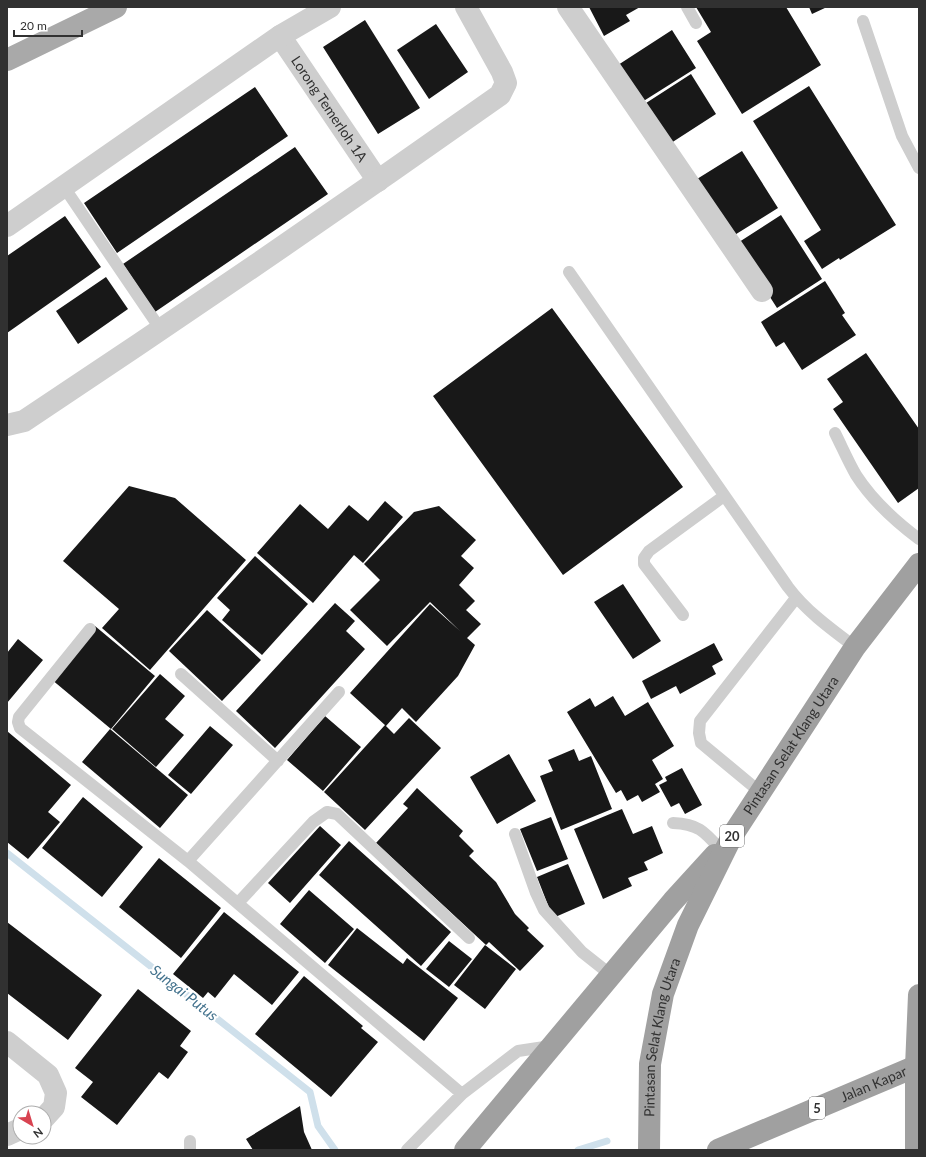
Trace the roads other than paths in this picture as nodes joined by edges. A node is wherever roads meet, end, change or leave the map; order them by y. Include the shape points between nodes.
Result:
1 (116, 7) edge
2 (330, 7) edge
3 (466, 7) edge
4 (568, 7) edge
5 (687, 7) edge
6 (863, 21) dead end
7 (696, 23) dead end
8 (280, 36) junction
9 (7, 60) edge
10 (919, 168) edge
11 (378, 181) junction
12 (64, 187) junction
13 (7, 226) edge
14 (569, 272) dead end
15 (762, 291) dead end
16 (161, 330) junction
17 (7, 425) edge
18 (835, 433) dead end
19 (724, 496) junction
20 (919, 539) edge
21 (919, 564) edge
22 (796, 598) junction
23 (683, 615) dead end
24 (90, 629) dead end
25 (855, 647) junction
26 (181, 674) dead end
27 (339, 692) dead end
28 (278, 760) junction
29 (760, 792) junction
30 (672, 823) dead end
31 (515, 834) dead end
32 (726, 842) junction
33 (188, 861) junction
34 (238, 903) junction
35 (469, 938) dead end
36 (611, 975) junction
37 (919, 995) edge
38 (7, 1042) edge
39 (552, 1046) junction
40 (917, 1066) edge
41 (462, 1094) junction
42 (52, 1110) edge
43 (407, 1150) edge
44 (465, 1150) edge
45 (649, 1150) edge
46 (718, 1150) edge
47 (916, 1150) edge

1 - 9 main road
2 - 8 street
3 - 11 street via 502,72 506,83 500,95
4 - 15 street
5 - 7 lane
6 - 10 lane via 902,136
8 - 11 street, Lorong Temerloh 1A
8 - 12 street
11 - 16 street
12 - 13 street
12 - 16 lane
14 - 19 lane
16 - 17 street via 24,421
18 - 20 lane via 856,475 898,524
19 - 22 lane
19 - 23 lane via 648,551 644,558 644,564
21 - 25 highway, Pintasan Selat Klang Utara / 20
22 - 25 lane
22 - 29 lane via 700,721 701,742
24 - 33 lane via 19,717 20,728
25 - 29 highway, Pintasan Selat Klang Utara / 20
26 - 28 lane
27 - 28 lane
28 - 33 lane
29 - 32 highway, Pintasan Selat Klang Utara / 20
30 - 32 lane via 698,828 710,837
31 - 36 lane via 544,910 582,952
32 - 36 highway
32 - 45 highway, Pintasan Selat Klang Utara / 20 via 688,925 663,994 650,1064
33 - 34 lane
34 - 35 lane via 313,822 327,812 337,814
34 - 41 lane
36 - 39 highway
37 - 40 highway
38 - 42 street via 48,1075 56,1093
39 - 41 lane via 518,1051
39 - 44 highway
40 - 46 highway, Jalan Kapar / 5
40 - 47 highway
41 - 43 lane

